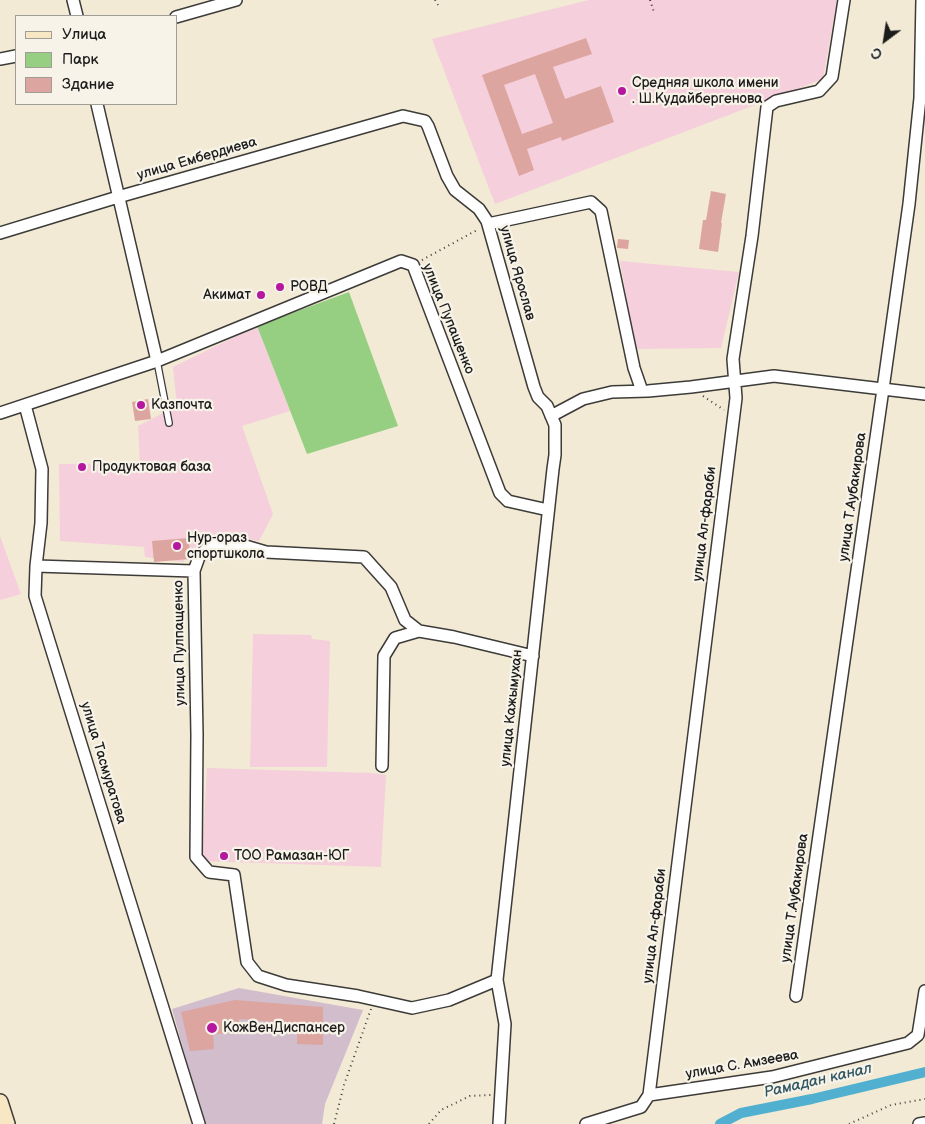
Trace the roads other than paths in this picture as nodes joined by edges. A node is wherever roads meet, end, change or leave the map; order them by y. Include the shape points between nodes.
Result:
1 (73, 0) edge
2 (236, 0) edge
3 (844, 0) edge
4 (922, 0) edge
5 (77, 15) edge
6 (178, 16) edge
7 (15, 56) edge
8 (0, 59) edge
9 (97, 105) edge
10 (403, 116) joint
11 (118, 197) junction
12 (488, 224) junction
13 (0, 233) edge
14 (157, 361) junction
15 (735, 382) junction
16 (883, 389) junction
17 (642, 391) junction
18 (925, 394) edge
19 (25, 405) junction
20 (0, 413) edge
21 (551, 416) junction
22 (169, 423) dead end
23 (554, 439) joint
24 (548, 510) junction
25 (36, 566) junction
26 (194, 571) junction
27 (419, 631) junction
28 (533, 656) junction
29 (382, 766) dead end
30 (497, 980) junction
31 (925, 991) edge
32 (796, 996) dead end
33 (649, 1095) junction
34 (0, 1102) edge
35 (925, 1123) edge
36 (7, 1124) edge
37 (199, 1124) edge
38 (499, 1124) edge
39 (586, 1124) edge
40 (919, 1124) edge

1 - 5 street
2 - 6 street
3 - 15 street, улица Ал-фараби via 832,77 819,91 776,101 767,107 733,359
4 - 16 street, улица Т.Аубакирова via 920,98
7 - 8 street
9 - 11 street
10 - 11 street, улица Ембердиева
10 - 12 street, улица Ярослав via 425,120 455,190 479,209
11 - 13 street, улица Ембердиева
11 - 14 street
12 - 17 street via 591,202 601,211 634,368
12 - 21 street, улица Ярослав via 534,387
14 - 19 street, улица Пупащенко
14 - 22 lane
14 - 24 street, улица Пупащенко via 401,261 413,265 500,493 508,501
15 - 16 street via 774,376
15 - 17 street
15 - 33 street, улица Ал-фараби via 736,398
16 - 18 street
16 - 32 street, улица Т.Аубакирова
17 - 21 street via 612,392 583,399
19 - 20 street, улица Пупащенко
19 - 25 street, улица Тасмуратова via 42,469
21 - 23 street, улица Ярослав
23 - 24 street, улица Кажымухан
24 - 28 street, улица Кажымухан
25 - 26 street
25 - 37 street, улица Тасмуратова via 35,596
26 - 27 street, улица Пулпащенко via 199,557 211,544 242,545 266,552 364,558 391,587 405,620
26 - 30 street, улица Пулпащенко via 196,857 209,872 234,875 247,962 258,976 286,985 412,1008 449,1000
27 - 28 street
27 - 29 street via 395,638 384,656
28 - 30 street, улица Кажымухан
30 - 38 street, улица Кажымухан via 505,1024
31 - 33 street, улица С. Амзеева via 918,1035 908,1043 772,1077
33 - 39 street via 641,1107
34 - 36 main road
35 - 40 street

